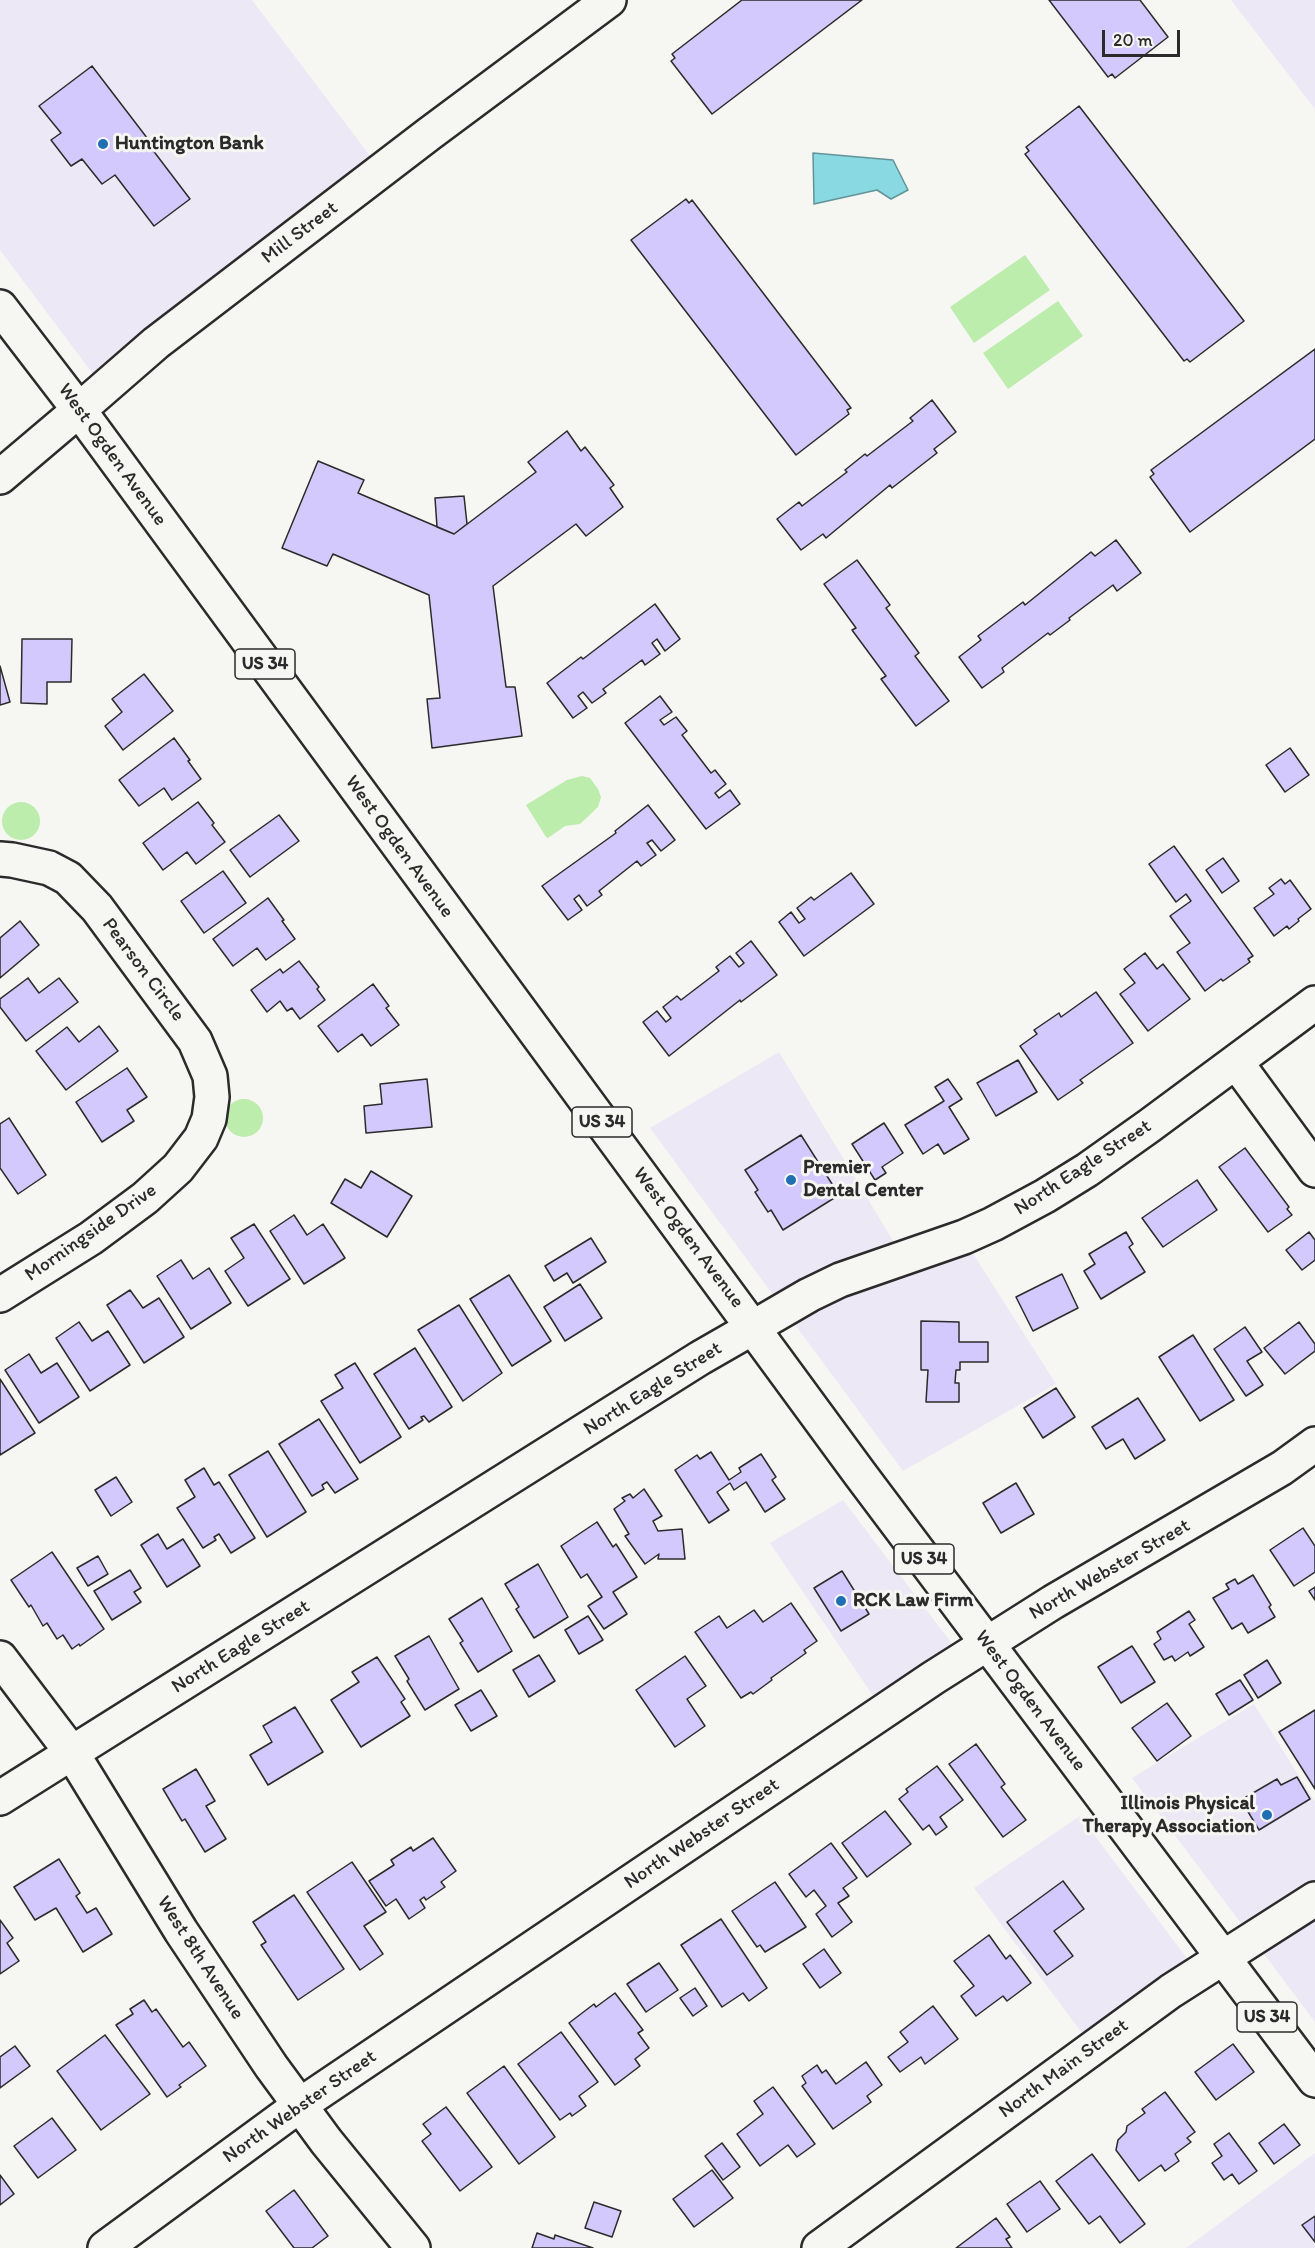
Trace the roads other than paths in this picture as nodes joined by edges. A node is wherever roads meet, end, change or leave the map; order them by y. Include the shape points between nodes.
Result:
1 (609, 0) edge
2 (0, 307) edge
3 (79, 410) junction
4 (0, 477) edge
5 (0, 860) edge
6 (1315, 1003) edge
7 (1236, 1062) junction
8 (201, 1138) joint
9 (1315, 1170) edge
10 (0, 1295) edge
11 (754, 1327) junction
12 (1315, 1444) edge
13 (988, 1644) junction
14 (0, 1658) edge
15 (72, 1753) junction
16 (0, 1798) edge
17 (1315, 1899) edge
18 (1222, 1957) junction
19 (1315, 2080) edge
20 (300, 2105) junction
21 (105, 2248) edge
22 (413, 2248) edge
23 (819, 2248) edge

1 - 3 street, Mill Street via 156,343
2 - 3 street, West Ogden Avenue / US 34
3 - 4 street, Mill Street
3 - 11 street, West Ogden Avenue / US 34
5 - 8 street, Pearson Circle via 49,868 68,878 97,908 180,1018 210,1076 209,1119
6 - 7 street, North Eagle Street
7 - 9 street
7 - 11 street, North Eagle Street via 1087,1170 993,1224 840,1280
8 - 10 street, Morningside Drive via 178,1168 145,1198 91,1238
11 - 13 street, West Ogden Avenue / US 34
11 - 15 street, North Eagle Street
12 - 13 street, North Webster Street via 1272,1474
13 - 18 street, West Ogden Avenue / US 34
13 - 20 street, North Webster Street
14 - 15 street, West 8th Avenue
15 - 16 street, North Eagle Street
15 - 20 street, West 8th Avenue via 209,1974
17 - 18 street, North Main Street
18 - 19 street, West Ogden Avenue / US 34
18 - 23 street, North Main Street
20 - 21 street, North Webster Street
20 - 22 street, West 8th Avenue

